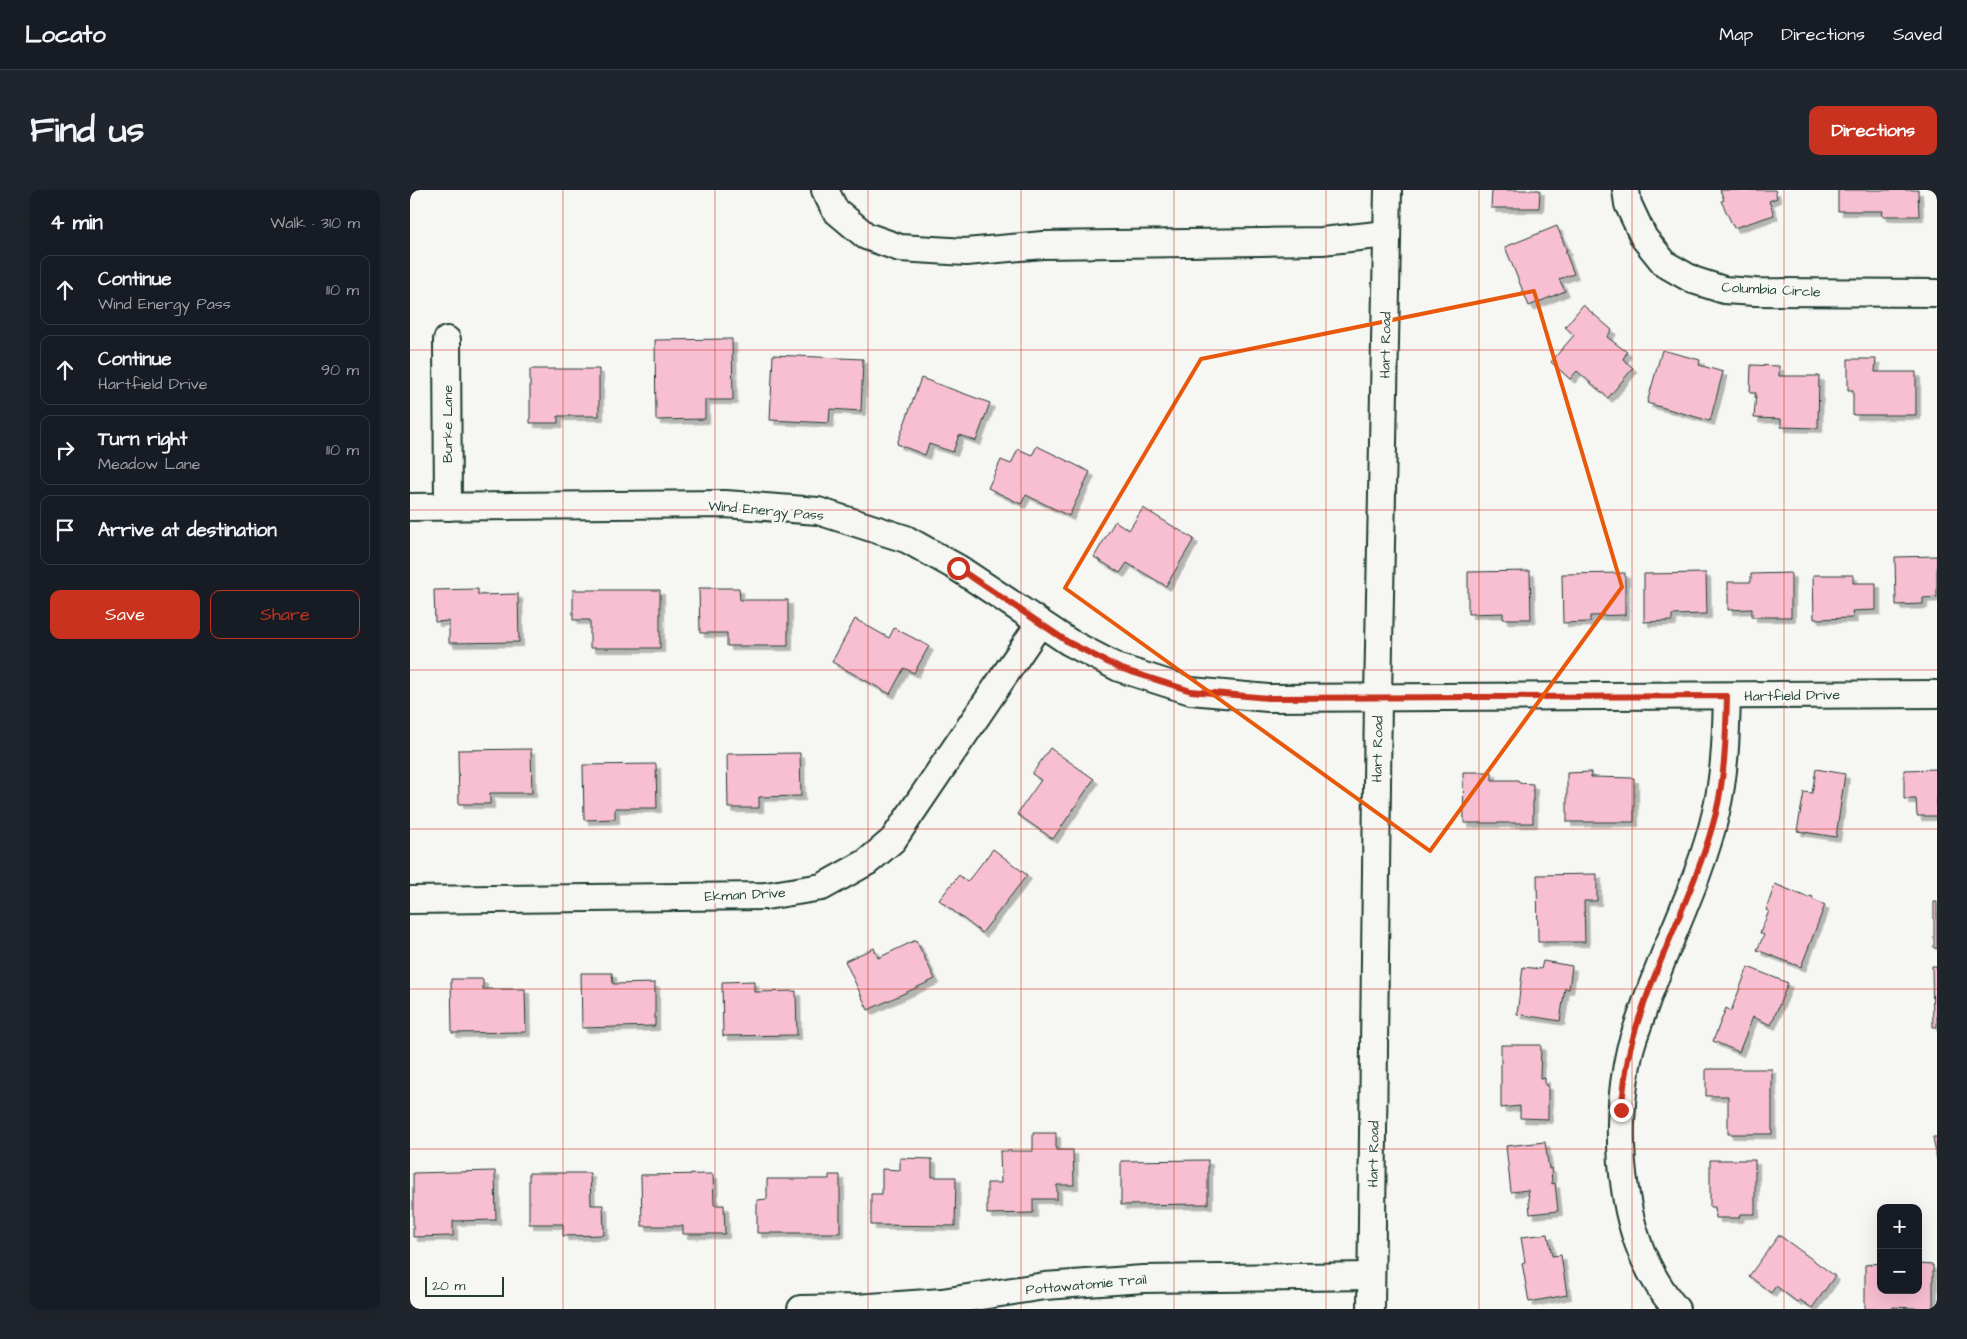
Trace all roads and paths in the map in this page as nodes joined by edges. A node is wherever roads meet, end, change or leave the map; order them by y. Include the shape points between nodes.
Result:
1 (825, 190) edge
2 (1388, 190) edge
3 (1626, 190) edge
4 (1387, 234) junction
5 (1937, 293) edge
6 (448, 340) dead end
7 (448, 507) junction
8 (410, 508) edge
9 (1040, 623) junction
10 (1937, 694) edge
11 (1727, 696) junction
12 (1378, 697) junction
13 (410, 900) edge
14 (1371, 1276) junction
15 (801, 1309) edge
16 (856, 1309) edge
17 (1371, 1309) edge
18 (1676, 1309) edge

1 - 4 street via 835,210 866,236 900,248 966,252 1043,246 1322,241
2 - 4 street, Hart Road
3 - 5 street, Columbia Circle via 1628,204 1644,238 1665,264 1693,280 1724,290 1755,292
4 - 12 street, Hart Road
6 - 7 street, Burke Lane
7 - 8 street, Wind Energy Pass
7 - 9 street, Wind Energy Pass via 725,504 818,511 906,539 958,568
9 - 12 street, Wind Energy Pass via 1068,642 1119,668 1191,691 1268,698
9 - 13 street, Ekman Drive via 893,840 867,862 822,887 766,896
10 - 11 street, Hartfield Drive
11 - 12 street, Hartfield Drive
11 - 18 street via 1725,755 1716,812 1630,1050 1621,1110 1623,1175 1636,1242 1664,1295
12 - 14 street, Hart Road
14 - 16 street, Pottawatomie Trail via 1143,1279 1045,1286 942,1302
14 - 17 street, Hart Road
15 - 16 street, Pottawatomie Trail

